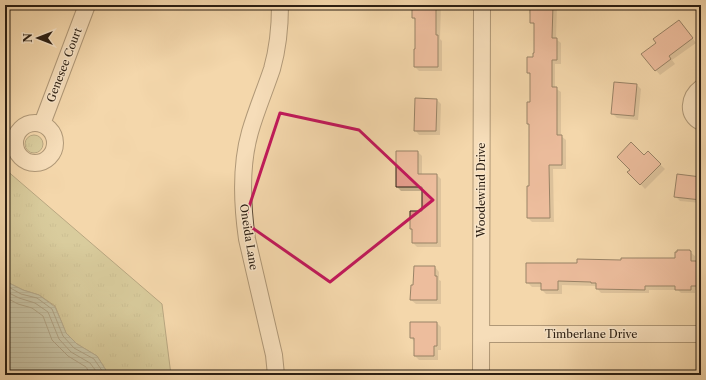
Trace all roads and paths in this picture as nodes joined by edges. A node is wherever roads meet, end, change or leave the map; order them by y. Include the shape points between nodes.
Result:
1 (87, 5) edge
2 (280, 5) edge
3 (482, 5) edge
4 (701, 88) edge
5 (701, 122) edge
6 (42, 124) dead end
7 (481, 334) junction
8 (701, 334) edge
9 (276, 375) edge
10 (481, 375) edge

1 - 6 street, Genesee Court
2 - 9 street, Oneida Lane via 277,47 250,133 244,165 243,193 247,239 274,355
3 - 7 street, Woodewind Drive
4 - 5 street via 692,98 691,105 696,120
7 - 8 street, Timberlane Drive
7 - 10 street, Woodewind Drive

